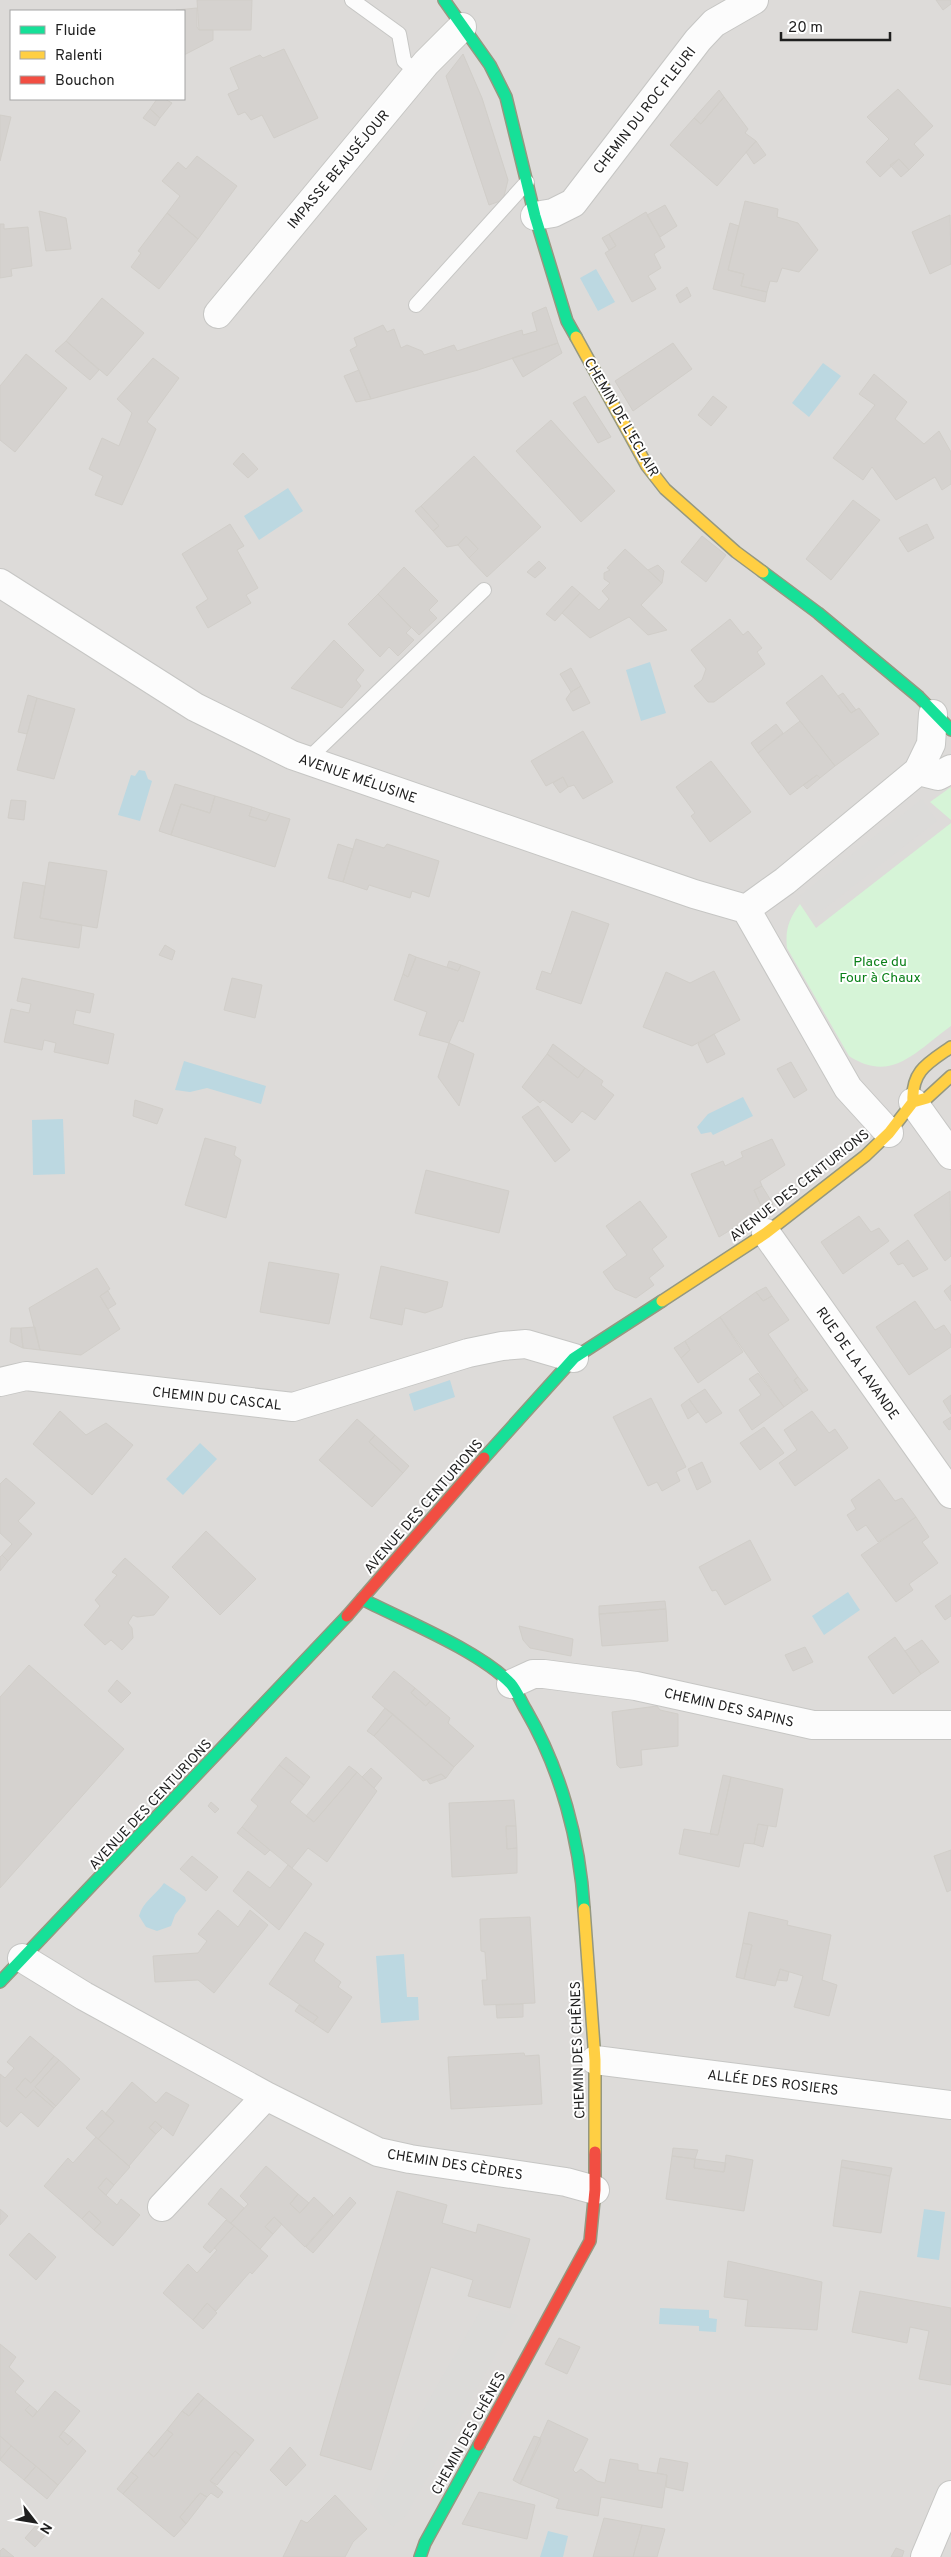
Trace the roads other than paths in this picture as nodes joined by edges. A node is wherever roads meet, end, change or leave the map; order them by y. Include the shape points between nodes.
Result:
1 (352, 0) edge
2 (444, 0) edge
3 (754, 0) edge
4 (462, 27) junction
5 (418, 73) junction
6 (527, 182) junction
7 (536, 216) junction
8 (416, 305) dead end
9 (218, 314) dead end
10 (0, 583) edge
11 (484, 590) dead end
12 (942, 722) edge
13 (307, 760) junction
14 (951, 770) edge
15 (918, 771) junction
16 (746, 909) junction
17 (951, 1047) edge
18 (951, 1076) edge
19 (913, 1102) junction
20 (888, 1133) junction
21 (951, 1155) edge
22 (766, 1232) junction
23 (574, 1358) junction
24 (0, 1382) edge
25 (951, 1494) edge
26 (362, 1599) junction
27 (511, 1684) junction
28 (951, 1725) edge
29 (22, 1958) junction
30 (0, 1982) edge
31 (595, 2060) junction
32 (266, 2096) junction
33 (951, 2105) edge
34 (595, 2190) junction
35 (162, 2207) dead end
36 (951, 2495) edge
37 (420, 2557) edge
38 (925, 2557) edge

1 - 5 lane via 399,34 404,61
2 - 4 street, CHEMIN DE L'ECLAIR
3 - 7 street, CHEMIN DU ROC FLEURI via 714,23 698,40 573,203 554,213
4 - 5 street, IMPASSE BEAUSÉJOUR
4 - 6 street, CHEMIN DE L'ECLAIR via 490,65 506,97
5 - 9 street, IMPASSE BEAUSÉJOUR
6 - 7 street, CHEMIN DE L'ECLAIR
6 - 8 lane
7 - 12 street, CHEMIN DE L'ECLAIR via 567,321 648,466 665,489 736,552 818,613 919,696
10 - 13 street, AVENUE MÉLUSINE via 195,707
11 - 13 lane
12 - 15 street
13 - 16 street, AVENUE MÉLUSINE via 694,894
14 - 15 street via 938,776
15 - 16 street via 785,881
16 - 20 street via 848,1088
17 - 19 street, AVENUE DES CENTURIONS via 928,1063 920,1074 912,1086
18 - 19 street, AVENUE DES CENTURIONS via 927,1098
19 - 20 street, AVENUE DES CENTURIONS
19 - 21 street
20 - 22 street, AVENUE DES CENTURIONS via 865,1156
22 - 23 street, AVENUE DES CENTURIONS
22 - 25 street, RUE DE LA LAVANDE
23 - 24 street, CHEMIN DU CASCAL via 526,1344 502,1346 468,1353 293,1407 26,1376
23 - 26 street, AVENUE DES CENTURIONS
26 - 27 street, CHEMIN DES CHÊNES via 476,1657
26 - 29 street, AVENUE DES CENTURIONS
27 - 28 street, CHEMIN DES SAPINS via 538,1674 636,1686 813,1726
27 - 31 street, CHEMIN DES CHÊNES via 540,1734 568,1811 580,1865
29 - 30 street, AVENUE DES CENTURIONS
29 - 32 street, CHEMIN DES CÈDRES via 84,1996
31 - 33 street, ALLÉE DES ROSIERS
31 - 34 street, CHEMIN DES CHÊNES
32 - 34 street, CHEMIN DES CÈDRES via 378,2152 566,2182
32 - 35 street
34 - 37 street, CHEMIN DES CHÊNES via 590,2240
36 - 38 street

